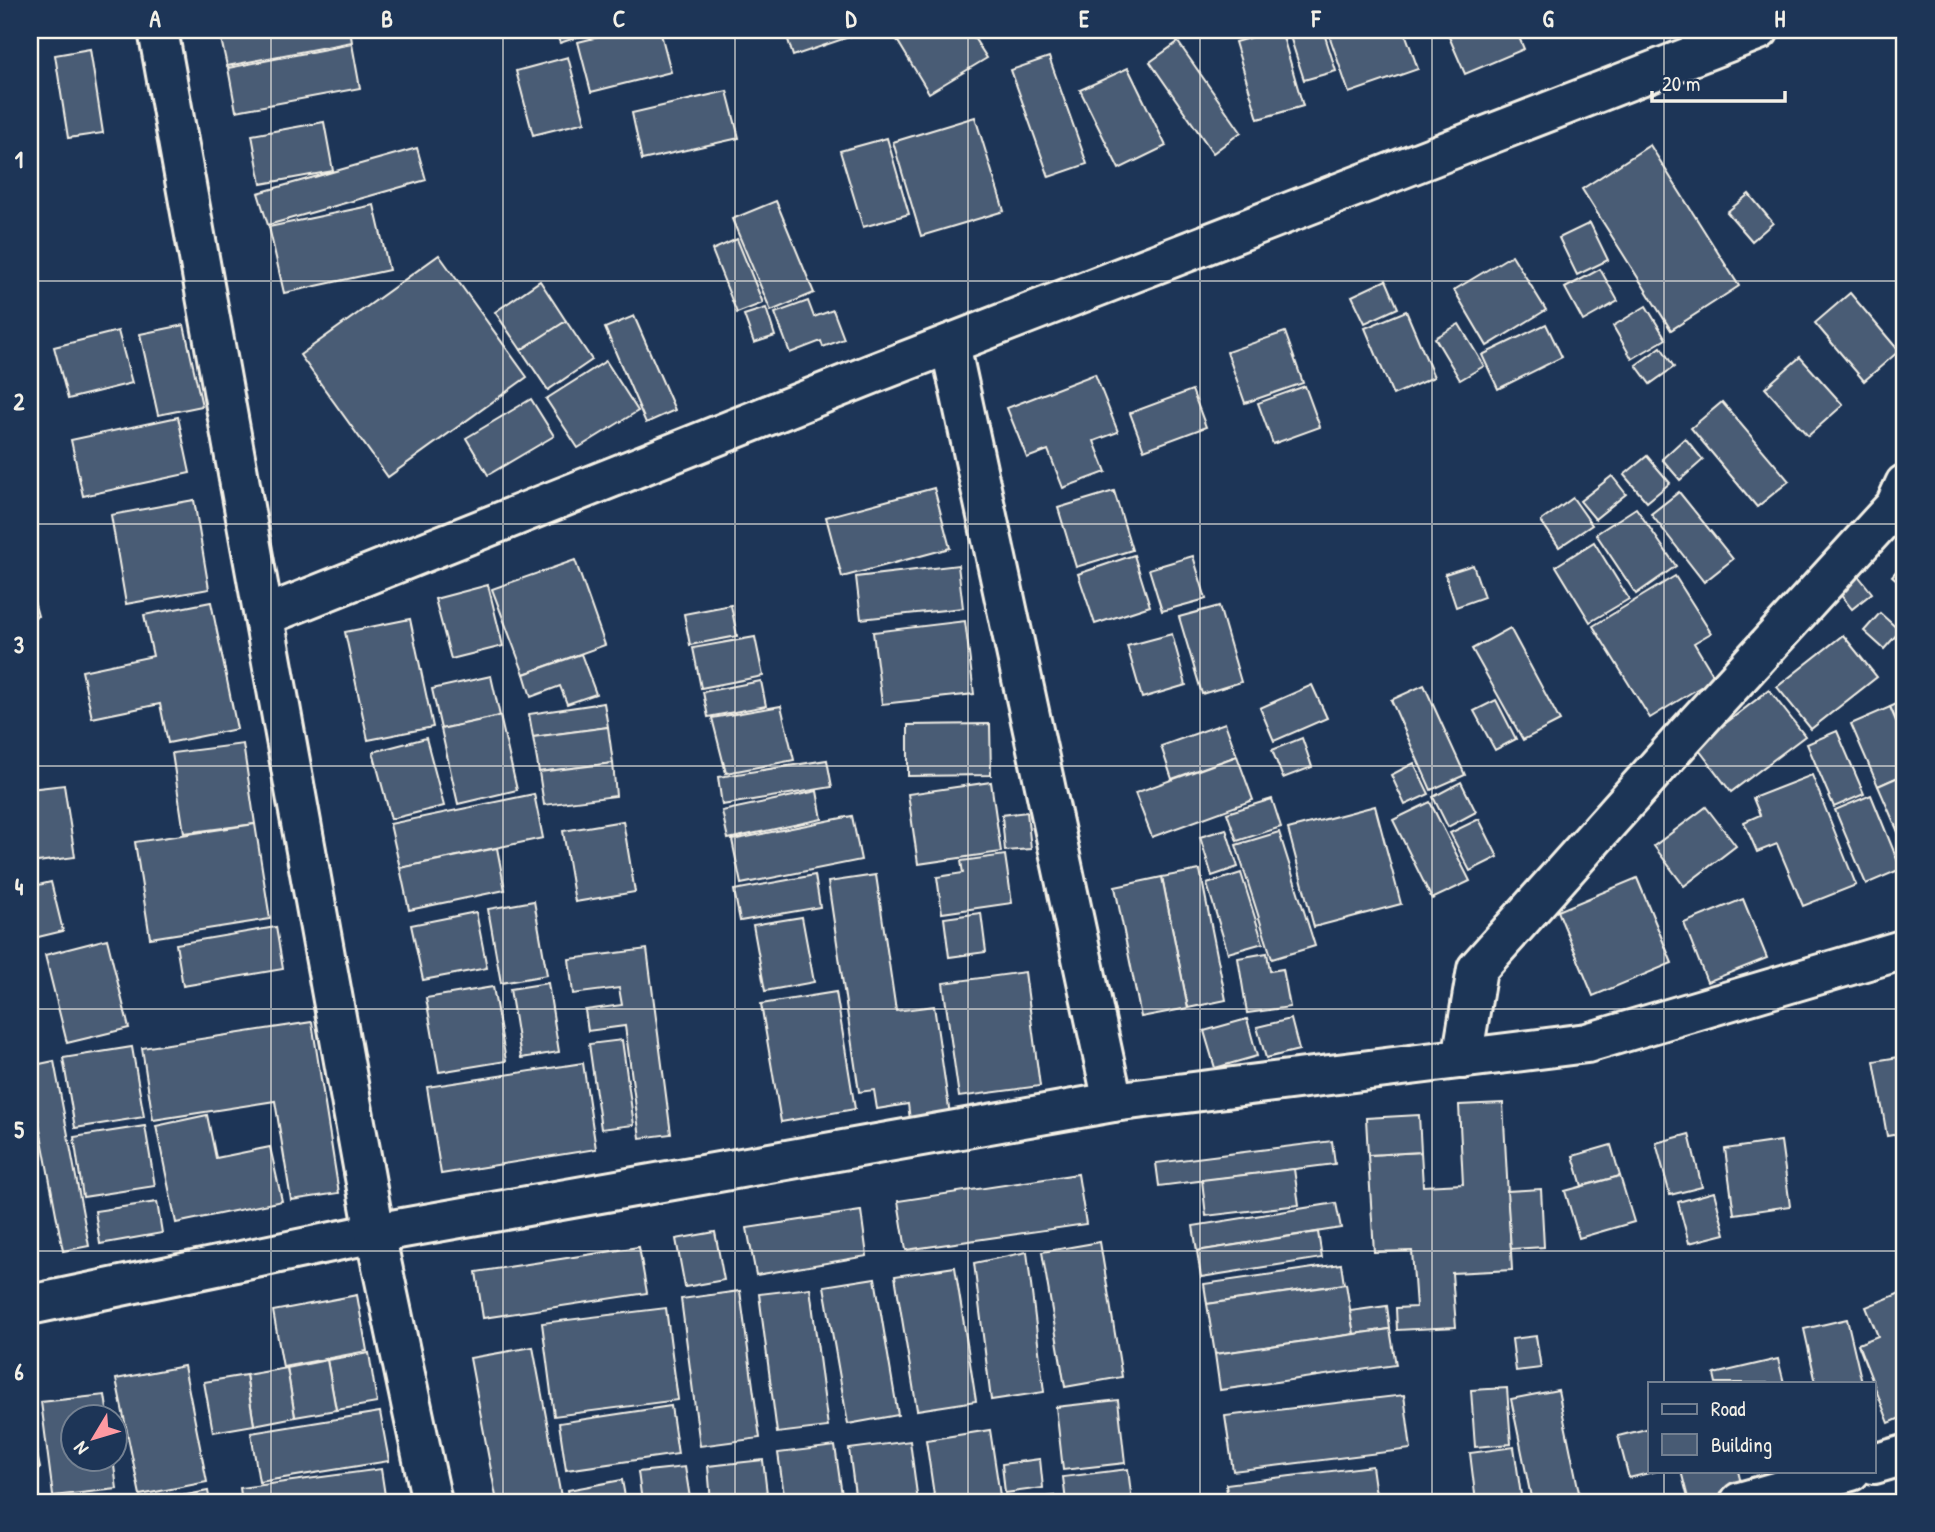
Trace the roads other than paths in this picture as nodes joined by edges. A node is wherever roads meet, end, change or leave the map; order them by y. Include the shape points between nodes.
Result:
1 (158, 30) edge
2 (1759, 30) edge
3 (950, 344) junction
4 (1905, 484) edge
5 (264, 616) junction
6 (1905, 949) edge
7 (1462, 1059) junction
8 (1113, 1102) junction
9 (375, 1233) junction
10 (30, 1305) edge
11 (1905, 1455) edge
12 (1876, 1463) edge
13 (1847, 1472) edge
14 (432, 1502) edge
15 (1740, 1502) edge

1 - 5 street
2 - 3 street
3 - 5 street
3 - 8 street
4 - 7 street via 1895,506 1477,969
5 - 9 street
6 - 7 street via 1587,1043
7 - 8 street
8 - 9 street
9 - 10 street
9 - 14 street
11 - 12 street
13 - 15 street

